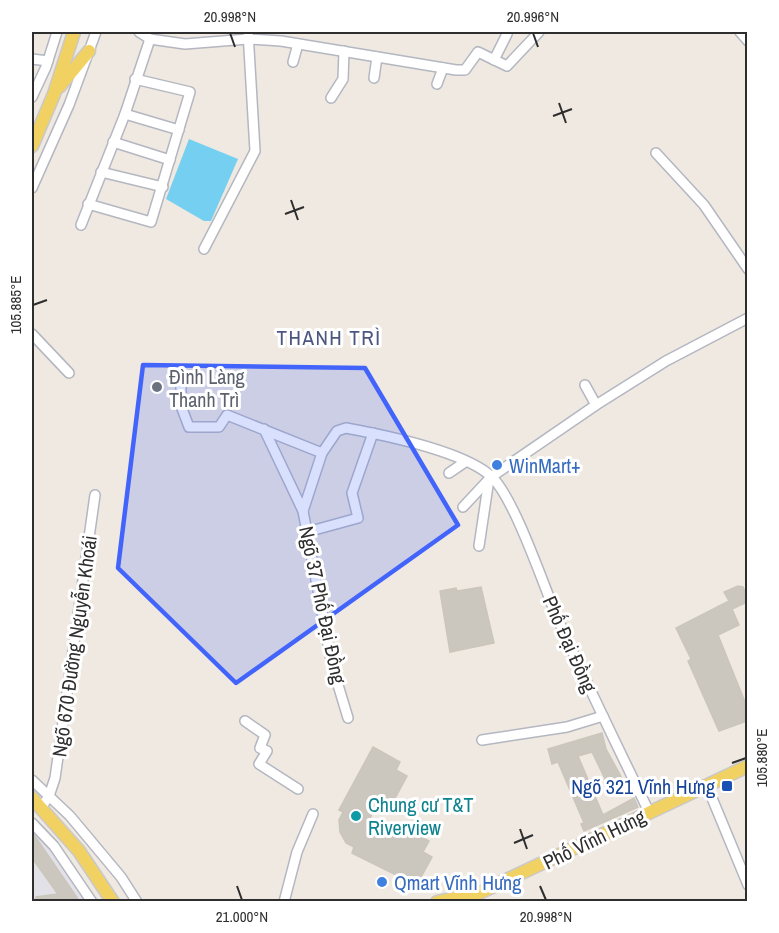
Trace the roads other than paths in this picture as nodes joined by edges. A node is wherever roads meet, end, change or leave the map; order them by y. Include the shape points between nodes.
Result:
1 (57, 32) edge
2 (74, 32) edge
3 (96, 32) edge
4 (139, 32) edge
5 (539, 32) edge
6 (740, 32) edge
7 (507, 34) dead end
8 (248, 35) edge
9 (276, 36) edge
10 (150, 39) junction
11 (747, 41) edge
12 (298, 44) junction
13 (89, 51) junction
14 (344, 51) junction
15 (378, 57) junction
16 (32, 59) edge
17 (494, 60) junction
18 (48, 61) junction
19 (293, 63) dead end
20 (443, 68) junction
21 (374, 78) dead end
22 (135, 79) junction
23 (437, 84) dead end
24 (54, 93) junction
25 (32, 97) edge
26 (331, 98) dead end
27 (125, 114) junction
28 (179, 130) junction
29 (113, 142) junction
30 (32, 146) edge
31 (656, 153) dead end
32 (170, 160) junction
33 (101, 172) junction
34 (163, 187) junction
35 (32, 188) edge
36 (88, 204) junction
37 (81, 225) dead end
38 (204, 249) dead end
39 (747, 268) edge
40 (747, 318) edge
41 (32, 334) edge
42 (176, 371) dead end
43 (69, 373) dead end
44 (585, 385) dead end
45 (596, 405) junction
46 (264, 429) junction
47 (373, 433) junction
48 (322, 453) junction
49 (465, 462) junction
50 (477, 468) joint
51 (449, 473) dead end
52 (490, 478) junction
53 (95, 495) dead end
54 (463, 507) dead end
55 (303, 511) junction
56 (307, 532) junction
57 (479, 546) dead end
58 (603, 716) junction
59 (348, 718) dead end
60 (245, 721) dead end
61 (482, 740) dead end
62 (747, 766) edge
63 (32, 780) edge
64 (707, 786) junction
65 (298, 789) dead end
66 (50, 796) junction
67 (32, 798) edge
68 (41, 808) junction
69 (649, 812) junction
70 (313, 814) dead end
71 (32, 823) edge
72 (747, 885) edge
73 (92, 902) edge
74 (113, 902) edge
75 (137, 902) edge
76 (284, 902) edge
77 (437, 902) edge

1 - 18 street
2 - 24 main road
3 - 13 street
4 - 10 street
5 - 17 street via 507,66
6 - 11 street
7 - 17 street
8 - 9 street
8 - 10 street via 185,44
8 - 38 street via 255,151
9 - 12 street
10 - 22 street
12 - 14 street
12 - 19 street
13 - 24 main road
13 - 35 street
14 - 15 street
14 - 26 street via 342,79
15 - 20 street
15 - 21 street
16 - 18 street
17 - 20 street via 478,52 465,70
18 - 25 street
20 - 23 street
22 - 27 street
22 - 28 street via 190,92
24 - 30 main road
27 - 28 street
27 - 29 street
28 - 32 street
29 - 32 street
29 - 33 street
31 - 39 street via 704,206
32 - 34 street
33 - 34 street
33 - 36 street
34 - 36 street via 151,222
36 - 37 street
40 - 45 street via 666,361
41 - 43 street
42 - 46 street via 181,380 181,406 189,426 219,427 227,415
44 - 45 street
45 - 52 street
46 - 48 street
46 - 55 street
47 - 48 street, Ngõ 37 Phố Đại Đồng via 341,428
47 - 49 street, Ngõ 37 Phố Đại Đồng
47 - 56 street via 352,493 358,518
48 - 55 street, Ngõ 37 Phố Đại Đồng
49 - 50 street, Ngõ 37 Phố Đại Đồng
49 - 51 street
50 - 52 street, Phố Đại Đồng
52 - 54 street
52 - 57 street
52 - 58 street, Phố Đại Đồng via 510,507
53 - 66 street, Ngõ 670 Đường Nguyễn Khoái via 65,721
55 - 56 street, Ngõ 37 Phố Đại Đồng
56 - 59 street, Ngõ 37 Phố Đại Đồng via 333,665
58 - 61 street via 567,727
58 - 69 street, Phố Đại Đồng
60 - 65 street via 265,735 260,748 267,751 259,764
62 - 64 main road, Phố Vĩnh Hưng
63 - 66 street
64 - 69 main road, Phố Vĩnh Hưng
64 - 72 street
66 - 68 street
66 - 75 street via 121,877
67 - 68 main road
68 - 74 main road via 79,851
69 - 77 main road, Phố Vĩnh Hưng via 479,893
70 - 76 street via 297,852
71 - 73 street via 54,846

